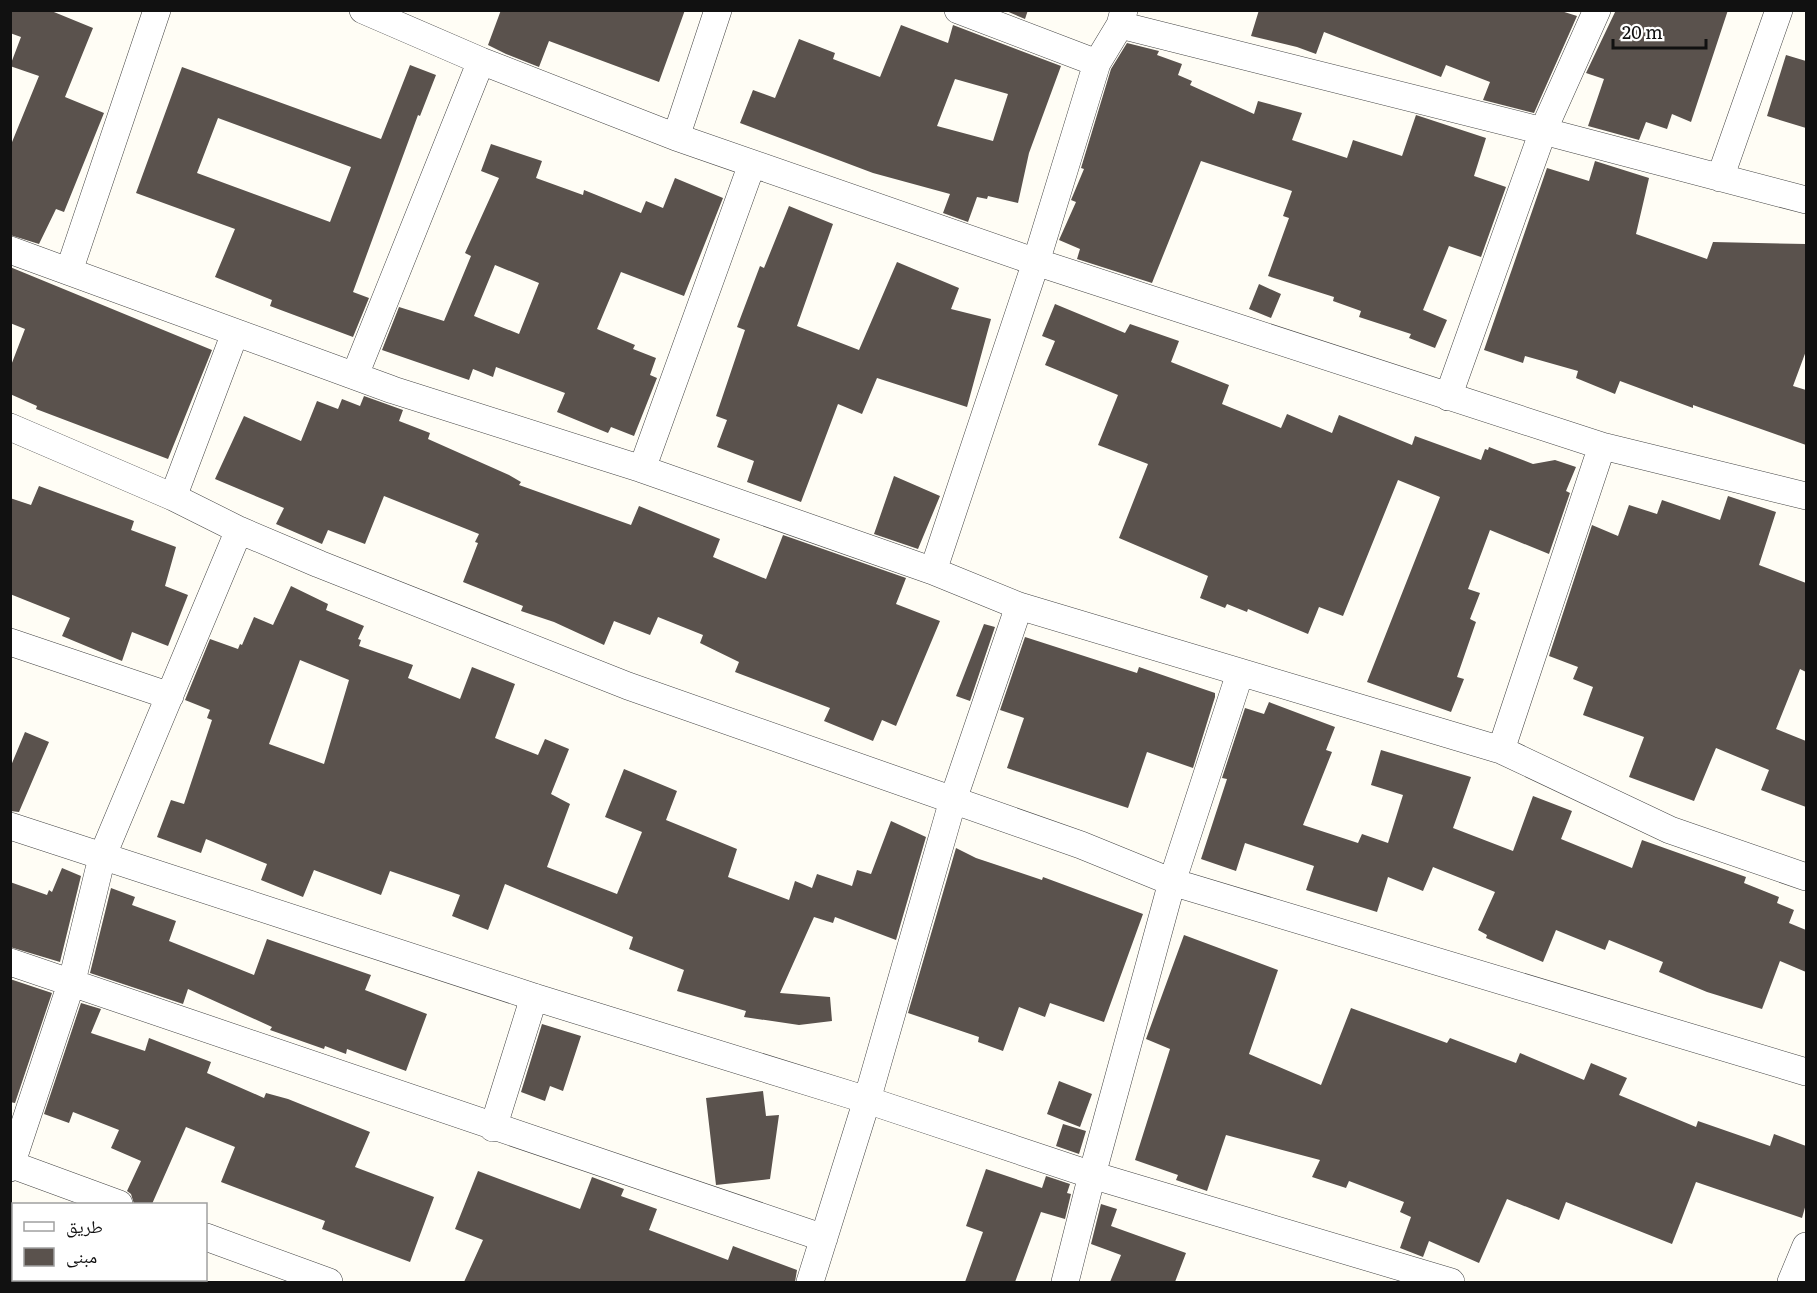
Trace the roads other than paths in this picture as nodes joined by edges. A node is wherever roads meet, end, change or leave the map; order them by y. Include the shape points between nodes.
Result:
1 (158, 10) edge
2 (363, 10) edge
3 (718, 10) edge
4 (958, 10) edge
5 (1597, 10) edge
6 (1779, 10) edge
7 (1122, 18) edge
8 (481, 61) junction
9 (1097, 63) junction
10 (1543, 131) junction
11 (676, 137) junction
12 (752, 164) junction
13 (1719, 178) junction
14 (1806, 200) edge
15 (10, 250) edge
16 (1036, 262) junction
17 (69, 271) junction
18 (235, 333) junction
19 (355, 375) junction
20 (1448, 397) junction
21 (10, 427) edge
22 (1602, 446) junction
23 (642, 469) junction
24 (1806, 496) edge
25 (173, 497) junction
26 (239, 530) junction
27 (933, 571) junction
28 (1019, 606) junction
29 (10, 642) edge
30 (1240, 673) junction
31 (170, 696) junction
32 (1501, 750) junction
33 (953, 801) junction
34 (10, 826) edge
35 (102, 857) junction
36 (1806, 877) edge
37 (1172, 882) junction
38 (10, 962) edge
39 (72, 981) junction
40 (534, 997) junction
41 (1806, 1072) edge
42 (867, 1100) junction
43 (493, 1128) junction
44 (11, 1166) edge
45 (1092, 1175) junction
46 (117, 1203) edge
47 (207, 1236) edge
48 (824, 1238) junction
49 (1806, 1246) edge
50 (329, 1282) edge
51 (810, 1282) edge
52 (1065, 1282) edge
53 (1451, 1282) edge
54 (1791, 1282) edge

1 - 17 street
2 - 8 street
3 - 11 street
4 - 9 street
5 - 10 street
6 - 13 street
7 - 9 street
7 - 10 street
8 - 11 street
8 - 19 street
9 - 16 street
10 - 13 street
10 - 20 street
11 - 12 street
12 - 16 street
12 - 23 street
13 - 14 street
15 - 17 street
16 - 20 street
16 - 27 street
17 - 18 street
18 - 19 street
18 - 25 street
19 - 23 street
20 - 22 street
21 - 25 street
22 - 24 street
22 - 32 street
23 - 27 street
25 - 26 street
26 - 31 street
26 - 33 street via 628,686
27 - 28 street
28 - 30 street
28 - 33 street
29 - 31 street
30 - 32 street
30 - 37 street
31 - 35 street
32 - 36 street via 1670,830
33 - 37 street via 1081,845
33 - 42 street
34 - 35 street
35 - 39 street
35 - 40 street
37 - 41 street
37 - 45 street
38 - 39 street
39 - 43 street
39 - 44 street
40 - 42 street
40 - 43 street
42 - 45 street
42 - 48 street
43 - 48 street
44 - 46 street
45 - 52 street
45 - 53 street
47 - 50 street
48 - 51 street
49 - 54 street

